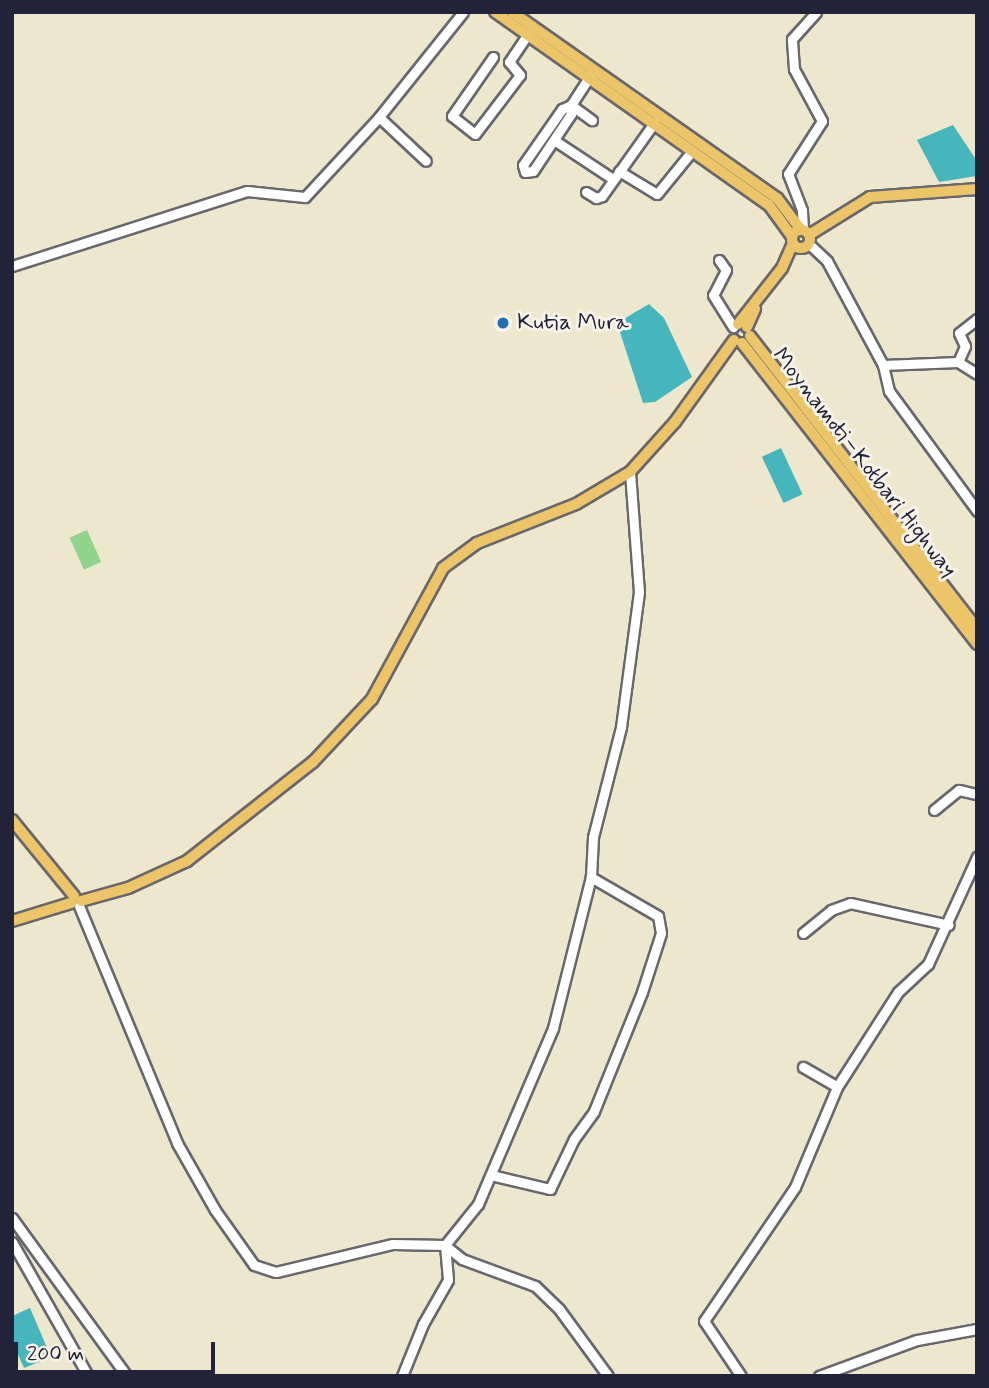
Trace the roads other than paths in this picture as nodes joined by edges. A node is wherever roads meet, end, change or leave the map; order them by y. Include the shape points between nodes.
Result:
1 (463, 12) edge
2 (495, 12) edge
3 (816, 12) edge
4 (521, 14) edge
5 (528, 34) junction
6 (493, 57) dead end
7 (591, 73) junction
8 (571, 105) junction
9 (379, 117) junction
10 (592, 120) dead end
11 (653, 123) junction
12 (554, 139) junction
13 (692, 151) junction
14 (426, 161) dead end
15 (616, 175) junction
16 (977, 189) edge
17 (586, 192) dead end
18 (801, 238) junction
19 (719, 260) dead end
20 (12, 266) edge
21 (977, 319) edge
22 (741, 333) junction
23 (958, 362) junction
24 (883, 365) junction
25 (977, 374) edge
26 (630, 472) junction
27 (977, 511) edge
28 (940, 588) junction
29 (977, 629) edge
30 (977, 644) edge
31 (977, 794) edge
32 (934, 810) dead end
33 (12, 820) edge
34 (977, 857) edge
35 (591, 877) junction
36 (76, 902) junction
37 (12, 922) edge
38 (949, 925) junction
39 (803, 933) dead end
40 (803, 1067) dead end
41 (837, 1087) junction
42 (491, 1175) junction
43 (12, 1218) edge
44 (12, 1242) edge
45 (444, 1245) junction
46 (977, 1329) edge
47 (88, 1376) edge
48 (127, 1376) edge
49 (402, 1376) edge
50 (608, 1376) edge
51 (741, 1376) edge
52 (819, 1376) edge

1 - 9 street
2 - 5 main road
3 - 18 street via 792,39 794,69 822,121 788,174 802,210
4 - 7 main road
5 - 6 street via 509,62 520,75 475,134 452,116
5 - 7 main road
7 - 8 street
7 - 11 main road
7 - 18 main road via 777,198
8 - 10 street
8 - 12 street via 571,114
8 - 12 street via 562,109 523,165 525,172 533,171
9 - 14 street
9 - 20 street via 304,197 247,191
11 - 13 main road
11 - 15 street
12 - 15 street
13 - 15 street via 657,194
13 - 18 main road via 769,205
15 - 17 street via 599,198
16 - 18 main road via 870,197
18 - 22 main road
18 - 24 street via 827,261
19 - 22 street via 726,270 713,295
21 - 23 street via 958,332 965,346
22 - 26 main road via 675,422
22 - 28 main road, Moynamoti–Kotbari Highway
23 - 24 street
23 - 25 street
24 - 27 street via 889,391
26 - 35 street via 639,592 621,727 593,837
26 - 36 main road via 576,504 477,543 453,559 443,568 372,698 313,762 187,861 128,888
28 - 29 main road, Moynamoti–Kotbari Highway
28 - 30 main road, Moynamoti–Kotbari Highway
31 - 32 street via 958,790
33 - 36 main road
34 - 38 street
35 - 42 street via 553,1028
35 - 42 street via 658,916 660,933 642,992 594,1111 574,1139 550,1189
36 - 37 main road
36 - 45 street via 177,1143 215,1210 254,1265 276,1272 384,1245
38 - 39 street via 850,903 831,910
38 - 41 street via 928,964 898,992
40 - 41 street
41 - 51 street via 795,1187 704,1321
42 - 45 street via 478,1204
43 - 48 street
44 - 47 street
45 - 49 street via 448,1280 423,1324
45 - 50 street via 462,1259 535,1286
46 - 52 street via 917,1340

